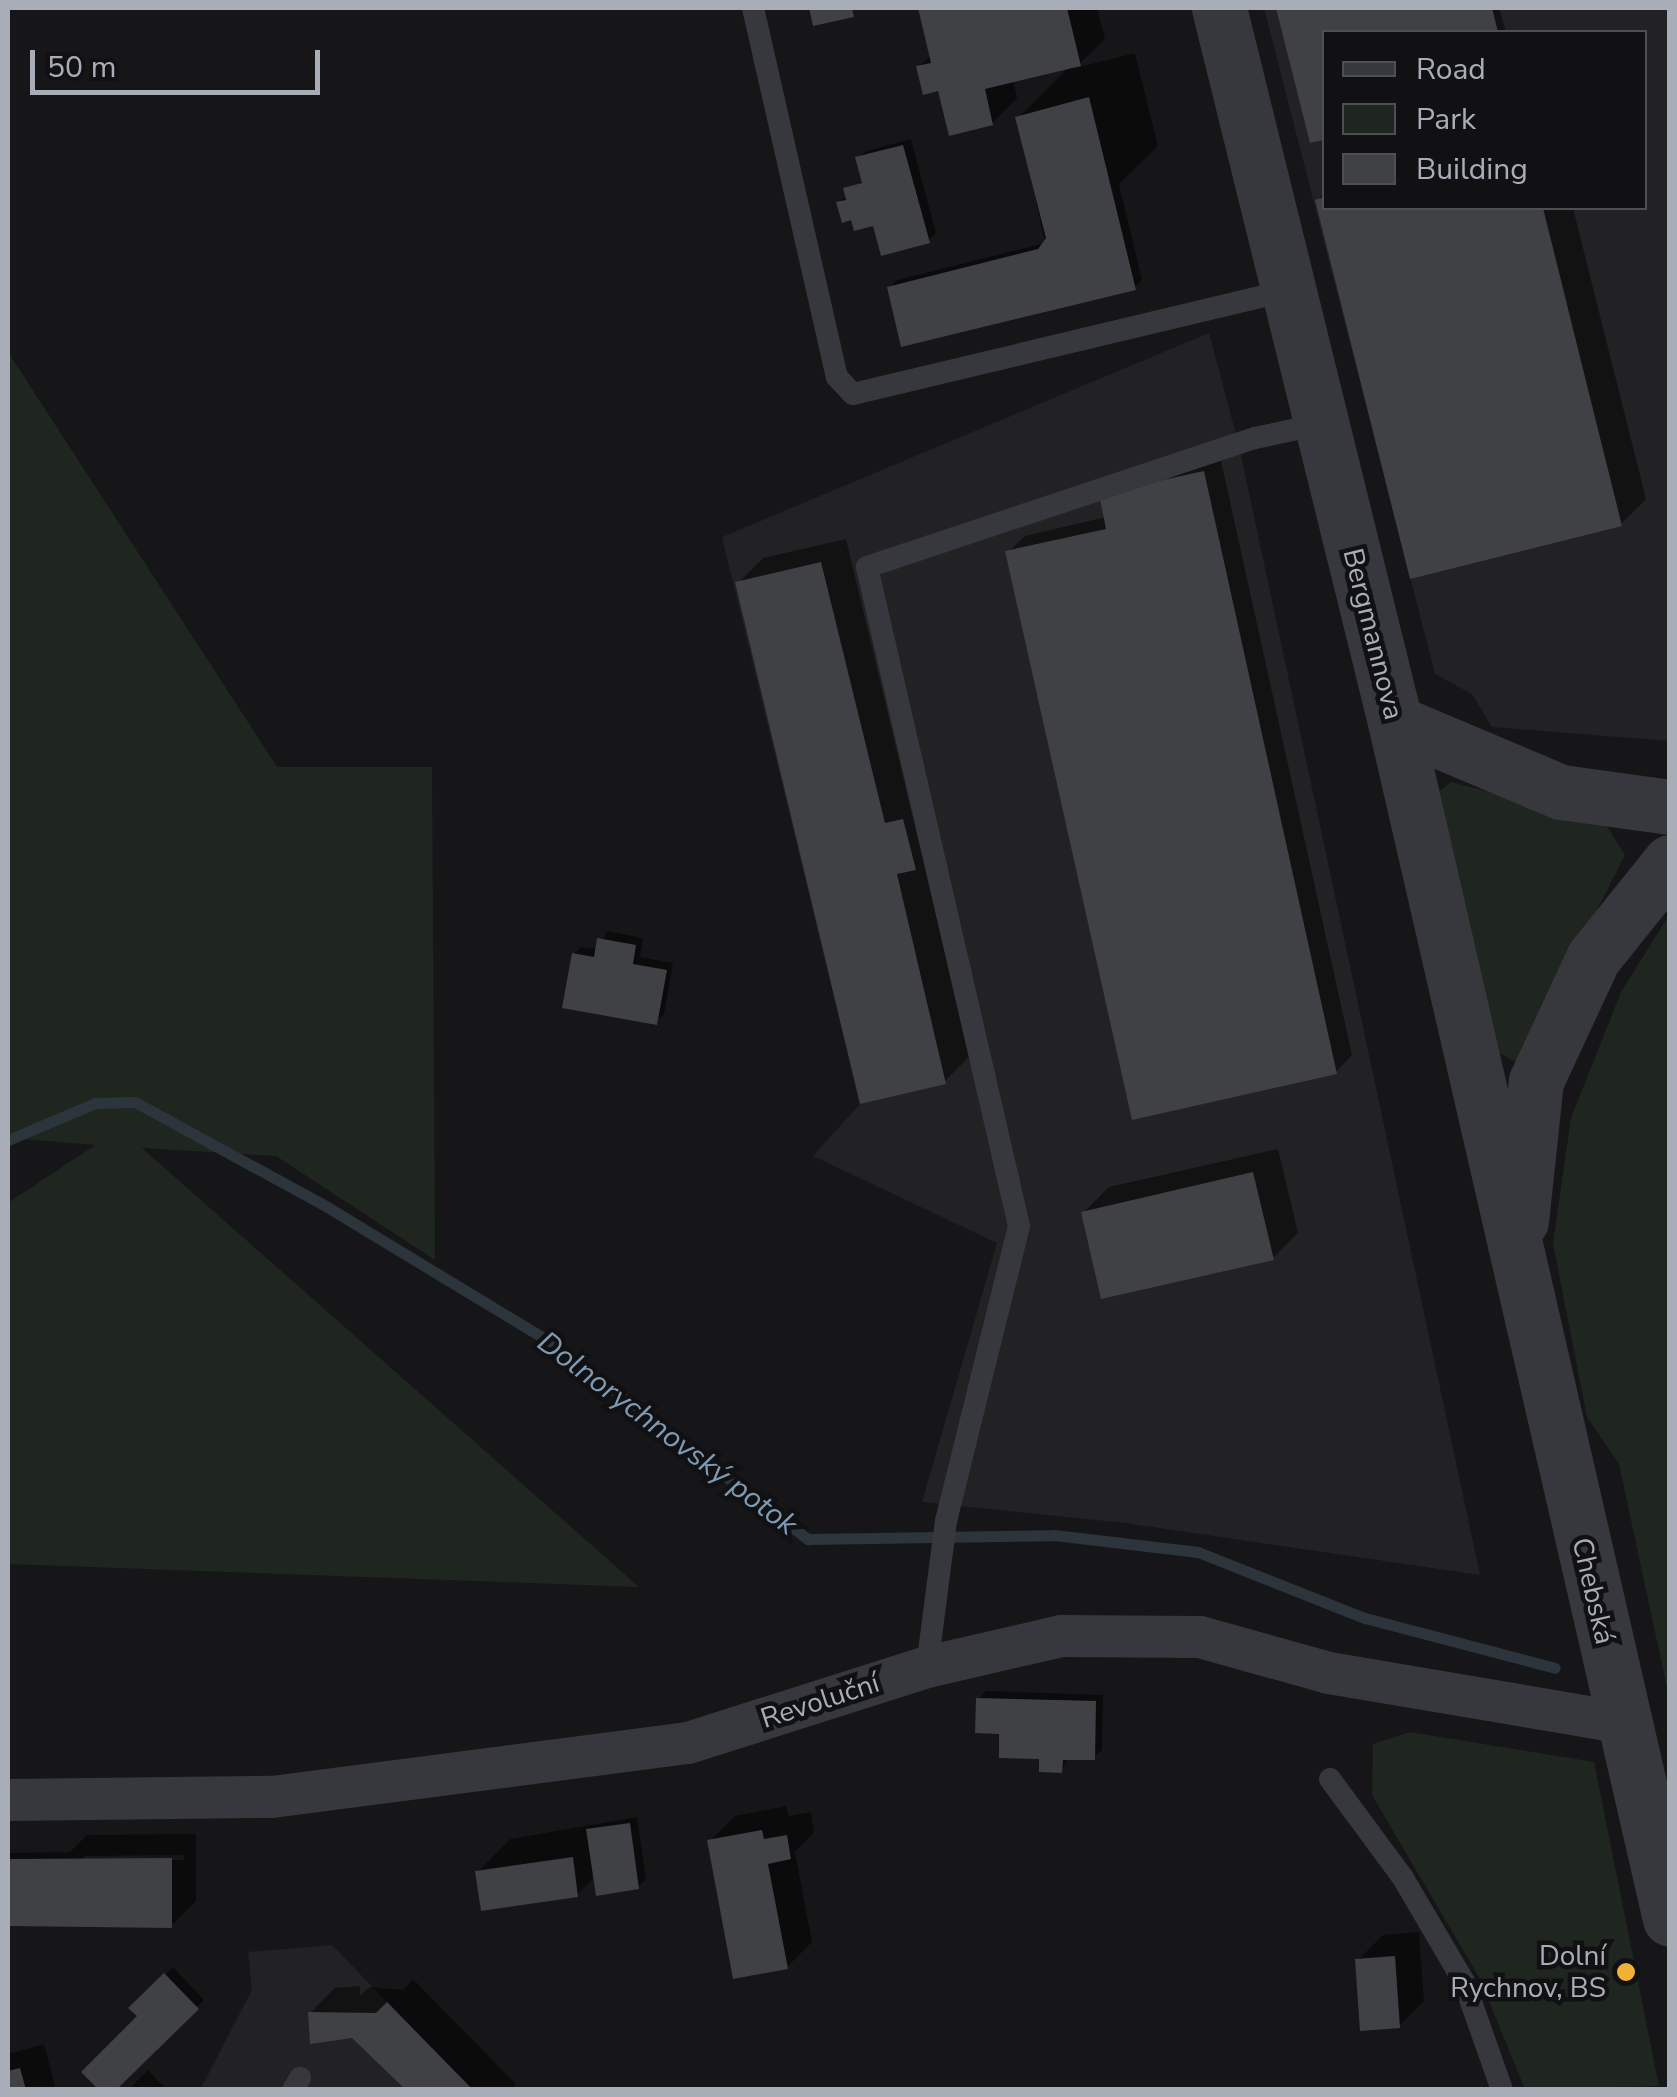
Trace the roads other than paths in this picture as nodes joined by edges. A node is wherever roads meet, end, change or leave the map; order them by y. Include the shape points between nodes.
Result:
1 (753, 8) edge
2 (1219, 8) edge
3 (1289, 290) junction
4 (1322, 424) junction
5 (1395, 722) junction
6 (1670, 807) edge
7 (1670, 862) edge
8 (1516, 1264) junction
9 (927, 1667) junction
10 (1624, 1723) junction
11 (1330, 1779) dead end
12 (8, 1800) edge
13 (1670, 1918) edge
14 (1502, 2090) edge

1 - 3 lane via 837,377 853,394
2 - 3 street, Bergmannova
3 - 4 street, Bergmannova
4 - 5 street, Bergmannova
4 - 9 lane via 1255,438 867,567 1019,1226 946,1522
5 - 6 street via 1561,792
5 - 8 street, Bergmannova
7 - 8 street via 1593,958 1536,1081
8 - 10 street, Chebská
9 - 10 street, Revoluční via 1061,1636 1200,1637 1329,1673
9 - 12 street, Revoluční via 688,1744 272,1797
10 - 13 street, Chebská
11 - 14 lane via 1402,1878 1464,1982

